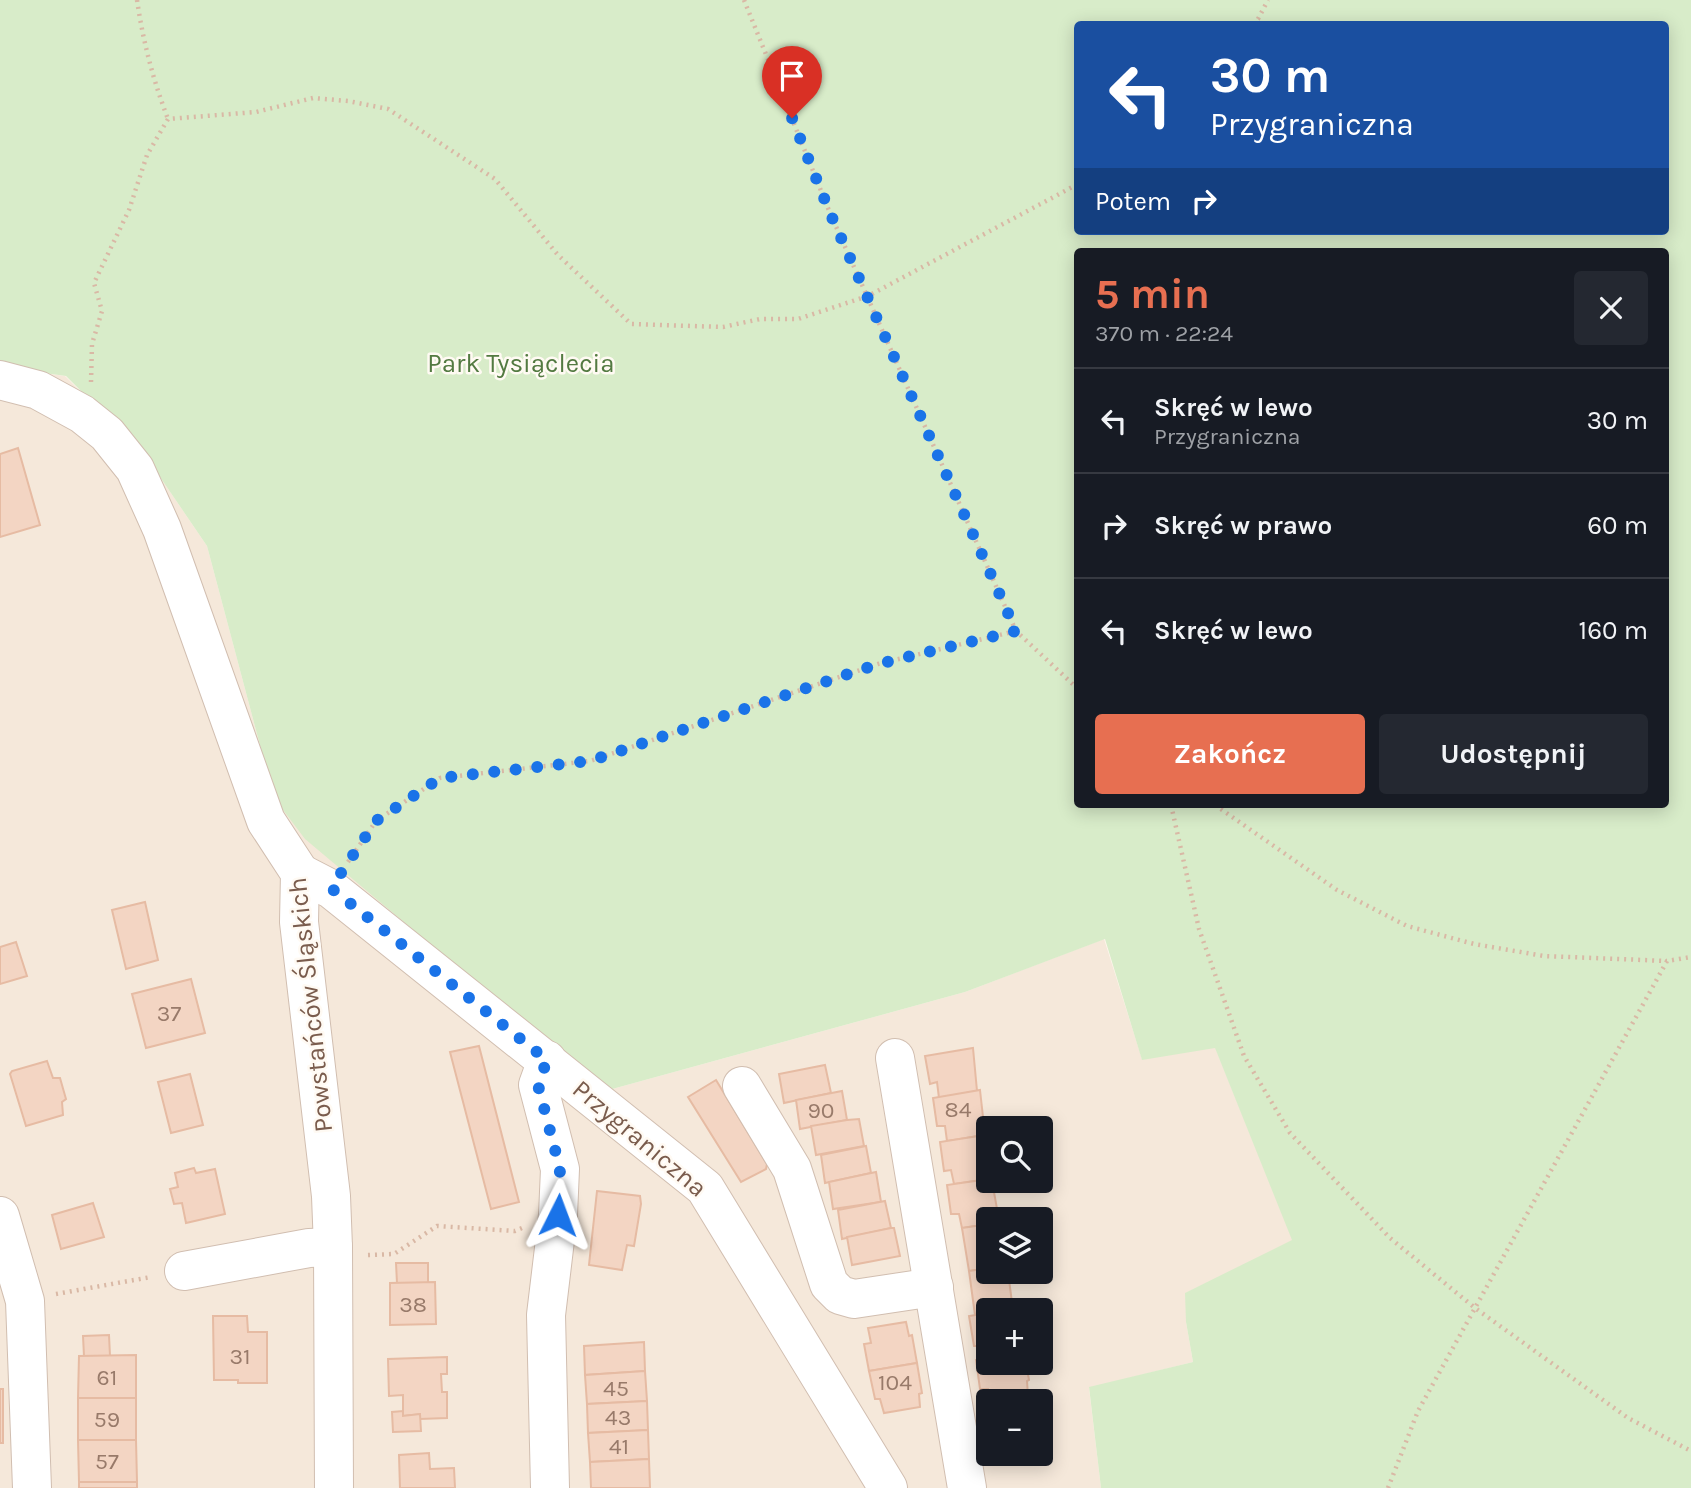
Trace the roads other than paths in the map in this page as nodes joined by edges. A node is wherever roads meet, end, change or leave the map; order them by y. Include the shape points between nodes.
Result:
1 (0, 380) edge
2 (315, 881) junction
3 (895, 1058) dead end
4 (547, 1060) junction
5 (742, 1086) dead end
6 (0, 1216) edge
7 (334, 1247) junction
8 (184, 1271) road end
9 (934, 1287) junction
10 (12, 1305) edge
11 (32, 1488) edge
12 (334, 1488) edge
13 (550, 1488) edge
14 (888, 1488) edge
15 (967, 1488) edge

1 - 2 street, Powstańców Śląskich via 38,390 82,414 107,434 135,469 162,529 266,821
2 - 4 street, Przygraniczna
2 - 7 street, Powstańców Śląskich via 299,922
3 - 9 street
4 - 13 street via 538,1085 560,1169 546,1315
4 - 14 street, Przygraniczna via 705,1188
5 - 9 street via 792,1169 829,1284 854,1299
6 - 10 street
7 - 8 street
7 - 12 street, Powstańców Śląskich
9 - 15 street
10 - 11 street

